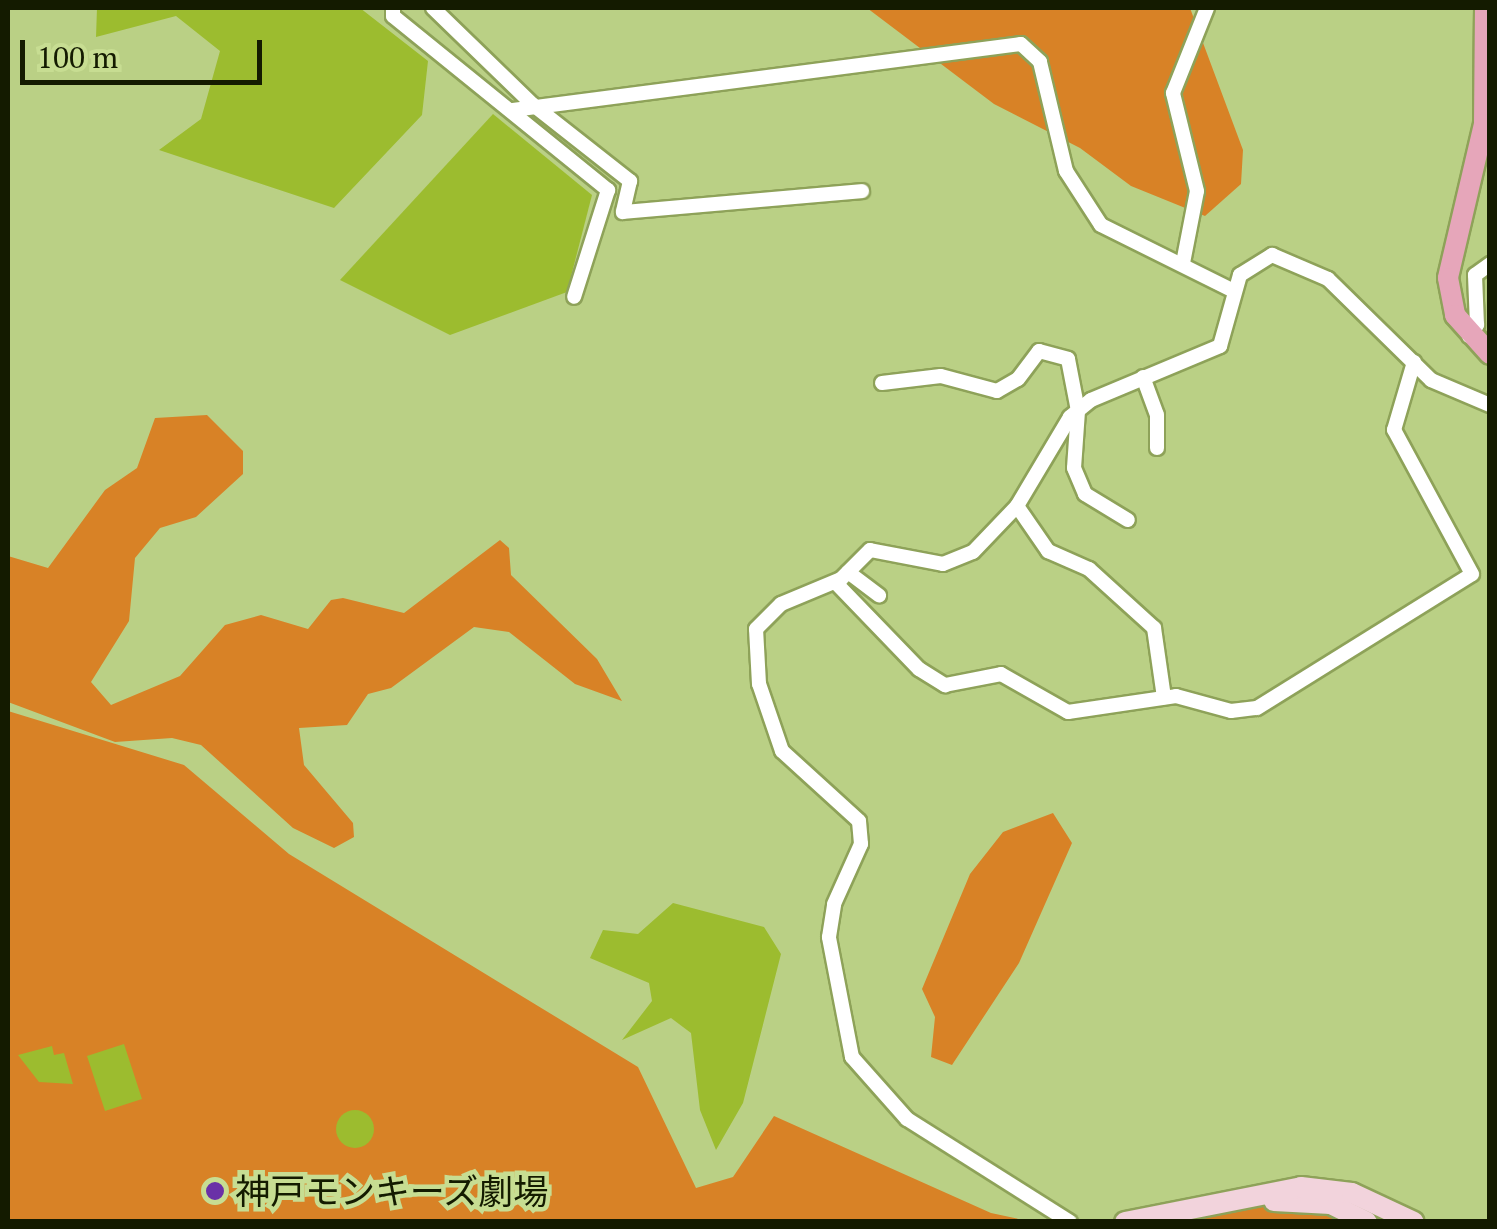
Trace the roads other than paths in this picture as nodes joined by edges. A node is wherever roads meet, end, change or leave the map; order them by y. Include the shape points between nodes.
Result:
1 (433, 8) edge
2 (1207, 8) edge
3 (1486, 8) edge
4 (392, 10) edge
5 (532, 104) junction
6 (513, 110) junction
7 (1487, 126) edge
8 (862, 191) dead end
9 (1183, 262) junction
10 (1490, 264) edge
11 (1232, 290) junction
12 (574, 297) dead end
13 (1469, 336) junction
14 (1490, 354) edge
15 (1414, 362) junction
16 (1142, 376) junction
17 (882, 383) dead end
18 (1490, 405) edge
19 (1078, 411) junction
20 (1157, 448) dead end
21 (1017, 506) junction
22 (1128, 520) dead end
23 (848, 572) junction
24 (835, 582) junction
25 (879, 595) dead end
26 (1164, 696) junction
27 (1220, 1202) junction
28 (1070, 1222) edge
29 (1125, 1222) edge
30 (1368, 1222) edge
31 (1414, 1222) edge

1 - 5 street
2 - 9 street via 1173,93 1197,191
3 - 7 main road
4 - 6 street
5 - 6 street
5 - 8 street via 630,181 623,212
5 - 9 street via 1021,44 1040,62 1066,170 1101,225
6 - 12 street via 608,190
7 - 13 main road via 1448,278 1455,316
9 - 11 street
10 - 13 street via 1475,275 1478,325
11 - 15 street via 1250,265 1272,256 1300,264 1328,280
11 - 16 street via 1220,346
13 - 14 main road
15 - 18 street via 1454,393
15 - 26 street via 1394,430 1472,574 1257,708
16 - 19 street
16 - 20 street via 1157,414
17 - 19 street via 941,376 997,391 1018,379 1038,350 1068,359
19 - 21 street via 1039,460
19 - 22 street via 1074,468 1085,494
21 - 23 street via 992,538 944,564 870,550
21 - 26 street via 1048,550 1089,569 1154,628
23 - 24 street
23 - 25 street
24 - 26 street via 919,670 945,685 1001,674 1068,712
24 - 28 street via 766,615 755,654 782,751 859,820 861,844 834,904 830,937 852,1057 907,1119
27 - 29 street
27 - 30 street via 1331,1204
27 - 31 street via 1327,1188 1378,1201

